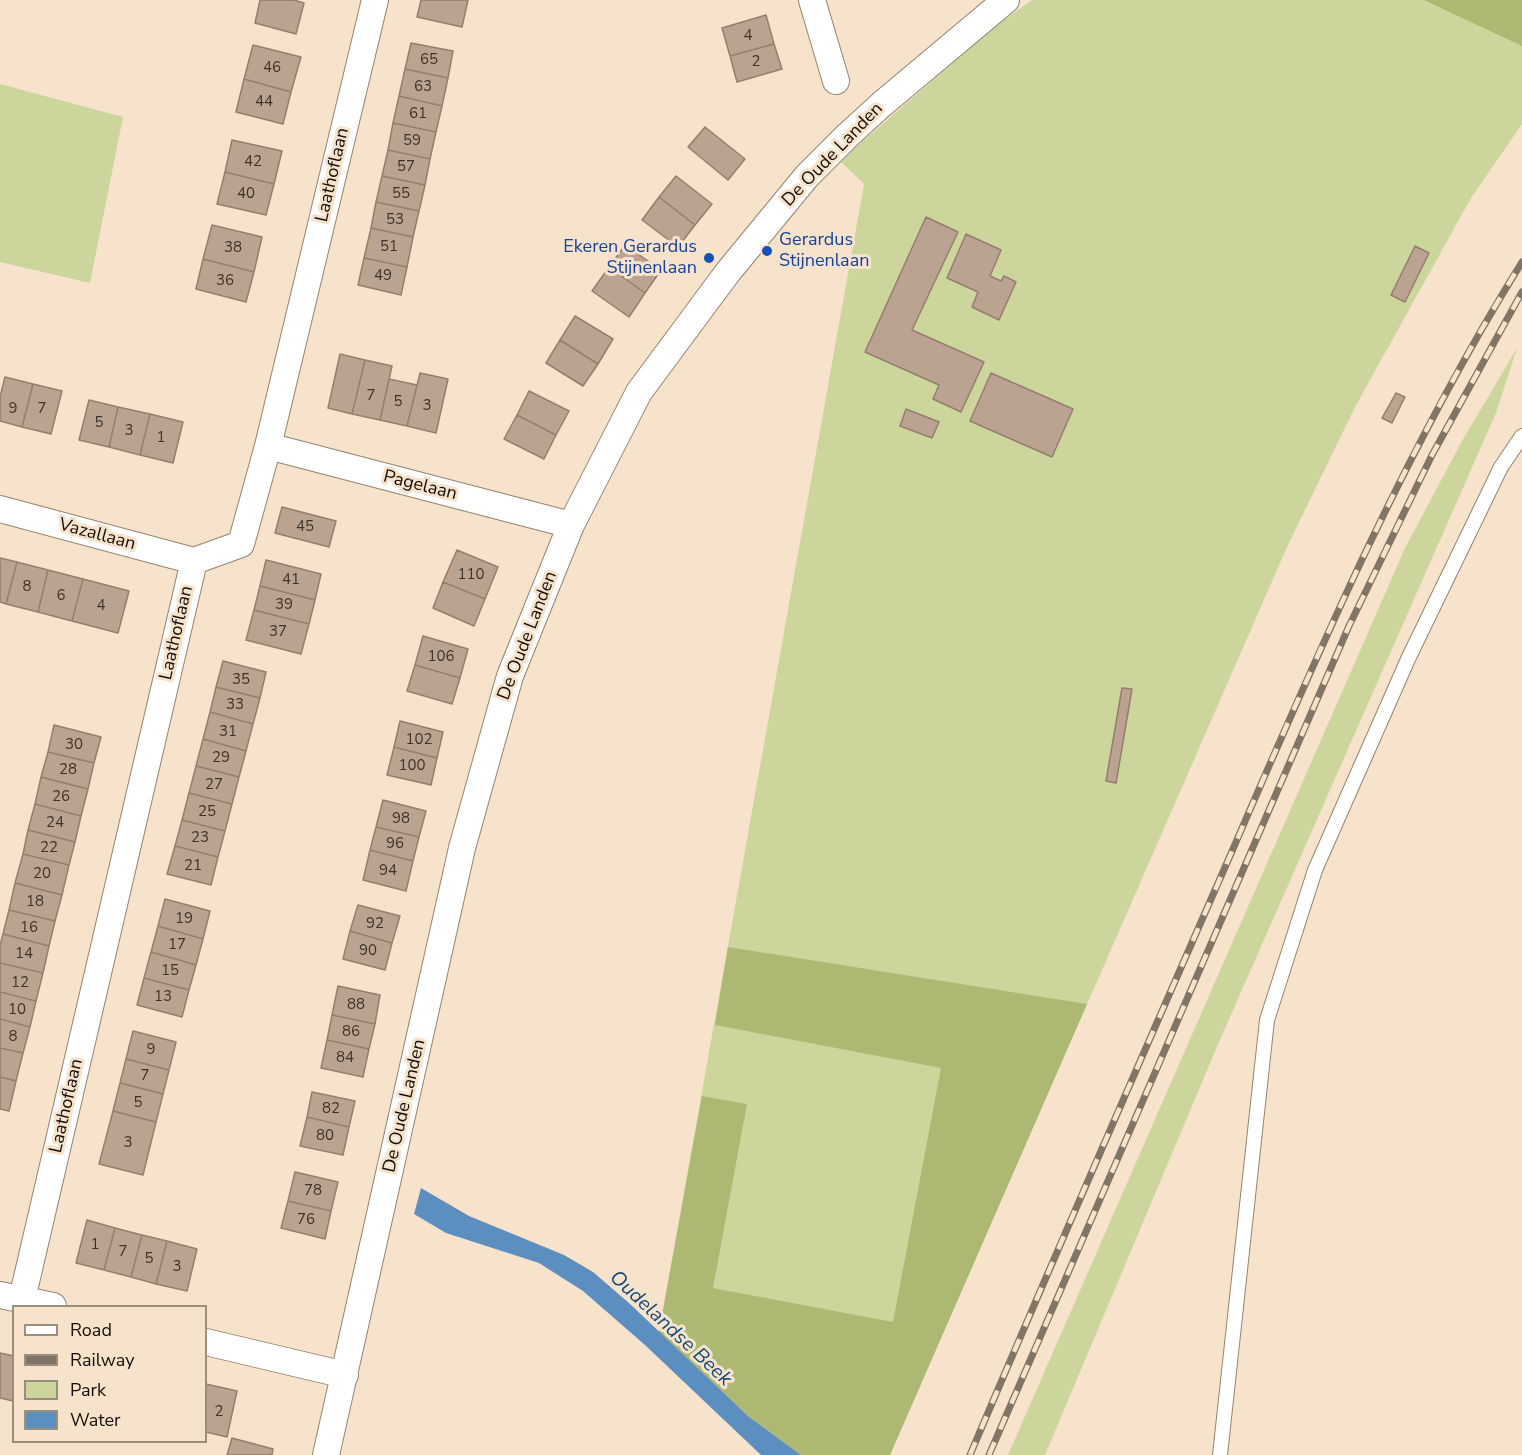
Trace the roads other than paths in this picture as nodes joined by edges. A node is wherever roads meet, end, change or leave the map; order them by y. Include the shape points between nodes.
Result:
1 (375, 0) edge
2 (812, 0) edge
3 (1006, 0) edge
4 (836, 81) dead end
5 (1522, 435) edge
6 (268, 446) junction
7 (0, 509) edge
8 (571, 525) junction
9 (194, 561) junction
10 (11, 1297) edge
11 (48, 1305) edge
12 (207, 1342) edge
13 (345, 1375) junction
14 (326, 1455) edge
15 (1220, 1455) edge

1 - 6 street, Laathoflaan
2 - 4 street
3 - 8 street, De Oude Landen via 882,104 807,176 728,272 639,392
5 - 15 lane via 1501,467 1409,657 1315,870 1267,1020
6 - 8 street, Pagelaan
6 - 9 street, Laathoflaan via 241,544
7 - 9 street, Vazallaan
8 - 13 street, De Oude Landen via 510,676 462,848
9 - 10 street, Laathoflaan
10 - 11 street
12 - 13 street
13 - 14 street, De Oude Landen

